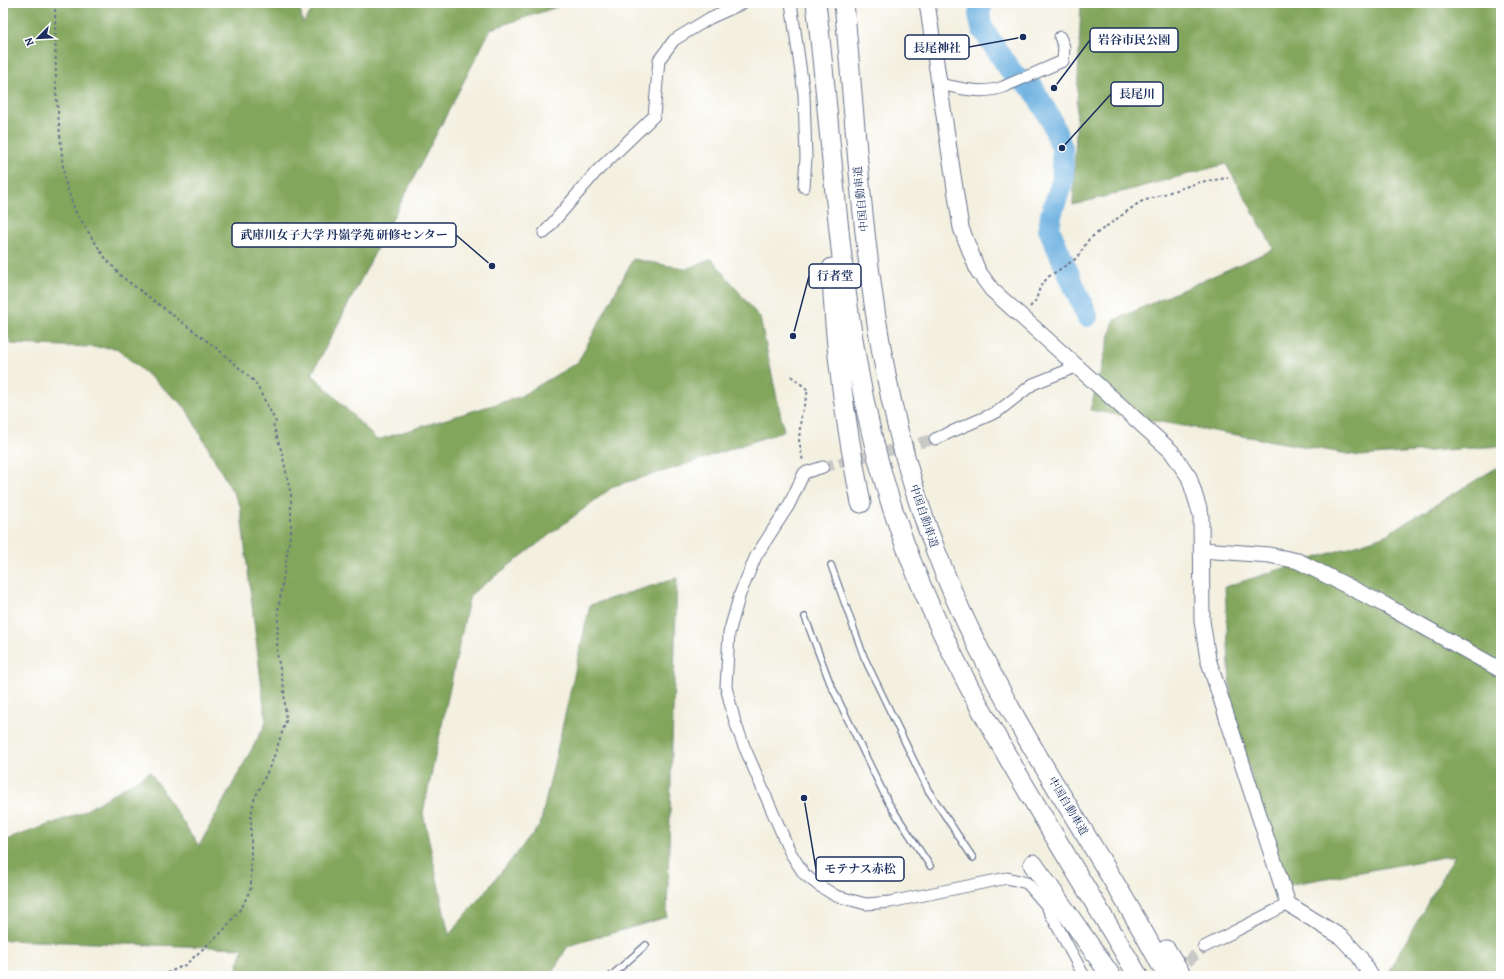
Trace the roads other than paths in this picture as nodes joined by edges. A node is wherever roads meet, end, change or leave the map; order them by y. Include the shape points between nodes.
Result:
1 (742, 3) edge
2 (791, 3) edge
3 (816, 3) edge
4 (844, 3) edge
5 (927, 3) edge
6 (1060, 37) dead end
7 (938, 84) junction
8 (830, 148) junction
9 (804, 187) dead end
10 (544, 233) dead end
11 (1078, 366) junction
12 (935, 439) tunnel mouth
13 (823, 467) tunnel mouth
14 (861, 503) dead end
15 (1202, 550) junction
16 (831, 565) dead end
17 (805, 617) dead end
18 (1501, 670) edge
19 (1066, 804) junction
20 (973, 858) dead end
21 (1033, 864) dead end
22 (930, 866) dead end
23 (1288, 904) junction
24 (646, 945) dead end
25 (1204, 947) tunnel mouth
26 (611, 976) edge
27 (1084, 976) edge
28 (1111, 976) edge
29 (1138, 976) edge
30 (1167, 976) edge
31 (1182, 976) edge
32 (1371, 976) edge

1 - 10 street via 710,18 674,40 659,60 654,116 596,172
2 - 9 street via 804,94
3 - 8 highway
4 - 19 highway, 中国自動車道 via 868,259 882,359 905,458 937,554 980,652
5 - 7 street
6 - 7 street via 1064,46 1063,61 994,91 979,92
7 - 11 street via 962,228 978,271 992,290
8 - 14 highway via 832,282 839,372 844,414
8 - 29 highway via 847,305 857,366 880,467 910,558 957,665
11 - 12 street via 1033,384 997,412
11 - 15 street via 1171,451 1189,478 1201,515
13 - 27 street via 804,473 789,505 756,556 740,594 730,633 726,687 735,722 790,852 804,874 818,885 836,896 866,904 890,902 1007,878 1027,883 1046,904
15 - 18 street via 1298,560
15 - 23 street via 1202,621 1208,659
16 - 20 lane via 864,657 921,776
17 - 22 lane via 830,683 888,802
19 - 30 highway, 中国自動車道 via 1130,908
19 - 31 highway
21 - 28 highway
23 - 25 street
23 - 32 street via 1342,937 1359,956
24 - 26 lane

